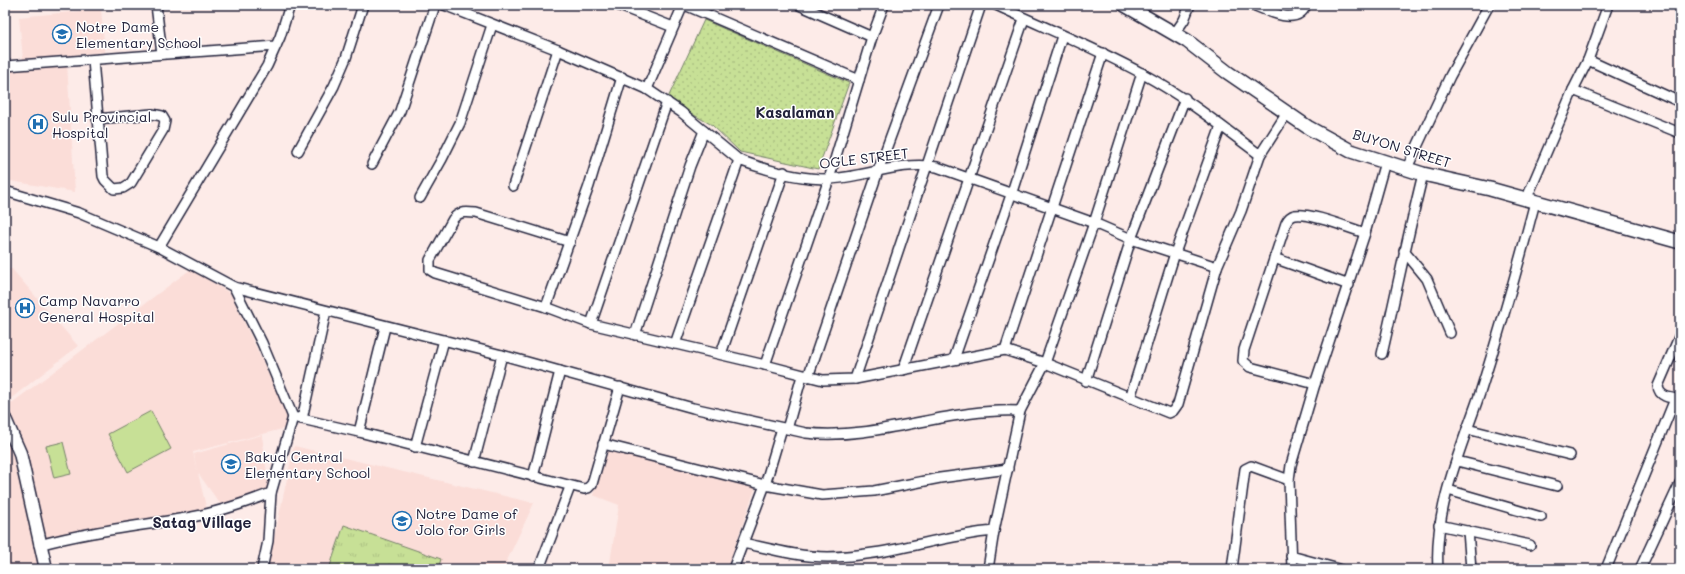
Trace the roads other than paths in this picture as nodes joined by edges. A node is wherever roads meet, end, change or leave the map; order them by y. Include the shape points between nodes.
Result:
1 (156, 5) edge
2 (290, 5) edge
3 (363, 5) edge
4 (435, 5) edge
5 (447, 5) edge
6 (617, 5) edge
7 (684, 5) edge
8 (799, 5) edge
9 (884, 5) edge
10 (939, 5) edge
11 (981, 5) edge
12 (996, 5) edge
13 (1190, 5) edge
14 (1254, 5) edge
15 (1306, 5) edge
16 (1489, 5) edge
17 (1608, 5) edge
18 (1129, 6) edge
19 (1024, 19) junction
20 (492, 25) junction
21 (673, 27) junction
22 (1175, 34) junction
23 (1062, 36) junction
24 (872, 37) junction
25 (276, 46) junction
26 (558, 50) junction
27 (1102, 53) junction
28 (162, 54) junction
29 (93, 60) junction
30 (1588, 60) junction
31 (5, 66) edge
32 (1142, 73) junction
33 (622, 77) junction
34 (859, 80) junction
35 (647, 89) junction
36 (1573, 90) junction
37 (1185, 98) junction
38 (667, 102) junction
39 (1680, 102) edge
40 (1287, 113) junction
41 (97, 119) junction
42 (1221, 126) junction
43 (704, 131) junction
44 (1680, 133) edge
45 (298, 151) dead end
46 (1260, 155) junction
47 (739, 160) junction
48 (1385, 162) junction
49 (372, 164) dead end
50 (926, 165) junction
51 (1407, 168) junction
52 (878, 171) junction
53 (784, 172) junction
54 (1423, 174) junction
55 (829, 179) junction
56 (970, 180) junction
57 (513, 186) dead end
58 (5, 191) edge
59 (1011, 195) junction
60 (420, 198) dead end
61 (1531, 201) junction
62 (1052, 209) junction
63 (1094, 223) junction
64 (1365, 233) junction
65 (1131, 239) junction
66 (570, 242) junction
67 (1680, 242) edge
68 (159, 247) junction
69 (1404, 250) junction
70 (1175, 253) junction
71 (1274, 258) junction
72 (1217, 267) junction
73 (1349, 285) junction
74 (234, 287) junction
75 (546, 307) junction
76 (326, 311) junction
77 (591, 324) junction
78 (385, 327) junction
79 (1450, 333) dead end
80 (635, 335) junction
81 (1680, 335) edge
82 (444, 340) junction
83 (674, 344) junction
84 (1005, 350) junction
85 (721, 354) junction
86 (1382, 354) dead end
87 (502, 355) junction
88 (954, 359) junction
89 (1045, 363) junction
90 (765, 365) junction
91 (903, 370) junction
92 (560, 371) junction
93 (805, 376) junction
94 (855, 379) junction
95 (1086, 381) junction
96 (1315, 384) junction
97 (620, 387) junction
98 (1130, 398) junction
99 (1678, 399) edge
100 (1020, 411) junction
101 (293, 417) junction
102 (5, 419) edge
103 (302, 419) junction
104 (785, 429) junction
105 (1467, 429) junction
106 (359, 432) junction
107 (603, 444) junction
108 (415, 447) junction
109 (1570, 455) dead end
110 (1457, 461) junction
111 (474, 462) junction
112 (1008, 469) junction
113 (533, 477) junction
114 (1289, 480) junction
115 (1680, 483) edge
116 (765, 485) junction
117 (1557, 486) dead end
118 (570, 487) junction
119 (1448, 490) junction
120 (271, 493) junction
121 (1541, 517) dead end
122 (1439, 525) junction
123 (1468, 531) junction
124 (994, 532) junction
125 (743, 544) junction
126 (40, 545) junction
127 (1530, 545) dead end
128 (1291, 556) junction
129 (46, 569) edge
130 (262, 569) edge
131 (539, 569) edge
132 (733, 569) edge
133 (988, 569) edge
134 (1232, 569) edge
135 (1292, 569) edge
136 (1339, 569) edge
137 (1438, 569) edge
138 (1471, 569) edge
139 (1606, 569) edge
140 (1640, 569) edge

1 - 28 street
2 - 25 street
3 - 45 street via 334,86
4 - 49 street via 400,111
5 - 20 street, OGLE STREET
6 - 21 street
7 - 21 street
7 - 34 street
8 - 24 street
9 - 24 street
10 - 52 street
11 - 50 street
12 - 19 street
13 - 22 street
14 - 15 street via 1288,16 1296,15 1304,10
16 - 51 street via 1450,76
17 - 30 street
18 - 22 main road, BUYON STREET
19 - 23 street
19 - 56 street
20 - 26 street, OGLE STREET
20 - 60 street via 460,123
21 - 35 street
22 - 40 main road, BUYON STREET
23 - 27 street
23 - 59 street
24 - 34 street
25 - 28 street
25 - 68 street via 267,66
26 - 33 street, OGLE STREET
26 - 57 street
27 - 32 street
27 - 62 street
28 - 29 street
29 - 31 street
29 - 41 street
30 - 36 street
30 - 39 street
32 - 37 street
32 - 63 street
33 - 35 street, OGLE STREET
33 - 66 street
34 - 55 street
35 - 38 street, OGLE STREET
36 - 44 street
36 - 61 street
37 - 42 street
37 - 65 street
38 - 43 street, OGLE STREET
38 - 77 street
40 - 46 street
40 - 48 main road, BUYON STREET via 1351,151
41 - 41 street via 104,178 114,189 124,188 131,182 164,130 166,120 162,116 152,114
42 - 46 street
42 - 70 street
43 - 47 street, OGLE STREET
43 - 80 street via 690,166
46 - 72 street via 1241,212
47 - 53 street, OGLE STREET
47 - 83 street
48 - 51 main road, BUYON STREET
48 - 64 street
50 - 52 street, OGLE STREET
50 - 56 street, OGLE STREET
50 - 94 street
51 - 54 main road, BUYON STREET
52 - 55 street, OGLE STREET
52 - 93 street
53 - 55 street, OGLE STREET
53 - 85 street
54 - 61 main road, BUYON STREET
54 - 69 street
55 - 90 street
56 - 59 street, OGLE STREET
56 - 91 street
58 - 68 street via 79,213
59 - 62 street, OGLE STREET
59 - 88 street
61 - 67 main road, BUYON STREET
61 - 105 street via 1511,296
62 - 63 street, OGLE STREET
62 - 84 street
63 - 65 street, OGLE STREET
63 - 89 street
64 - 71 street via 1323,220 1293,215 1288,218
64 - 73 street
65 - 70 street, OGLE STREET
65 - 95 street
66 - 75 street
66 - 75 street via 466,212 458,214 453,219 430,260 430,270 435,273
68 - 74 street
69 - 79 street via 1427,279
69 - 86 street
70 - 72 street, OGLE STREET
70 - 98 street
71 - 73 street
71 - 96 street via 1244,350 1243,361 1250,368
72 - 98 street via 1176,409 1167,413
73 - 96 street
74 - 76 street
74 - 101 street via 262,343
75 - 77 street
76 - 78 street
76 - 103 street
77 - 80 street
78 - 82 street
78 - 106 street
80 - 83 street
81 - 99 street via 1658,386 1660,394
82 - 87 street
82 - 108 street
83 - 85 street
84 - 88 street
84 - 89 street
85 - 90 street
87 - 92 street
87 - 111 street
88 - 91 street
89 - 95 street
89 - 100 street
90 - 93 street
91 - 94 street
92 - 97 street
92 - 113 street
93 - 94 street via 823,380
93 - 104 street
95 - 98 street
96 - 114 street
97 - 104 street via 693,408
97 - 107 street
99 - 139 street
100 - 104 street via 986,411 835,435 806,434
100 - 112 street
101 - 103 street
101 - 120 street
102 - 126 street via 20,453
103 - 106 street
104 - 116 street
105 - 109 street
105 - 110 street
106 - 108 street
107 - 116 street
107 - 118 street via 591,486 584,489
108 - 111 street
110 - 117 street
110 - 119 street
111 - 113 street
112 - 116 street via 855,493 822,495
112 - 124 street
113 - 118 street
114 - 128 street
114 - 134 street via 1251,466 1245,469
115 - 140 street
116 - 125 street
118 - 131 street
119 - 121 street
119 - 122 street
120 - 126 street via 193,517 114,528
120 - 130 street via 268,541
122 - 123 street
122 - 137 street via 1436,547
123 - 127 street
123 - 138 street
124 - 125 street via 842,556 815,556
124 - 133 street
125 - 132 street
126 - 129 street
128 - 135 street
128 - 136 street

